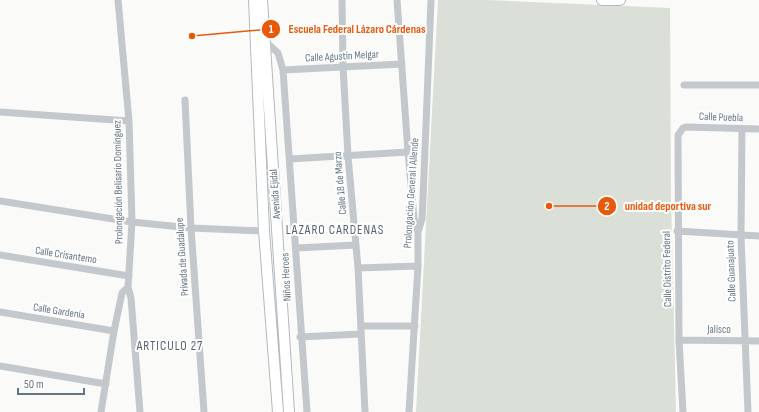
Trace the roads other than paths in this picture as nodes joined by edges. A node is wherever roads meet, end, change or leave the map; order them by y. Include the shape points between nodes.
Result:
1 (118, 0) edge
2 (254, 0) edge
3 (262, 0) edge
4 (342, 0) edge
5 (397, 0) edge
6 (432, 0) edge
7 (602, 0) edge
8 (612, 0) edge
9 (620, 0) edge
10 (255, 33) junction
11 (265, 41) junction
12 (402, 64) junction
13 (343, 66) junction
14 (283, 70) junction
15 (684, 85) dead end
16 (759, 85) edge
17 (185, 100) dead end
18 (0, 112) edge
19 (129, 121) junction
20 (683, 128) joint
21 (742, 129) junction
22 (759, 130) edge
23 (408, 152) junction
24 (348, 156) junction
25 (290, 159) junction
26 (0, 201) edge
27 (132, 222) junction
28 (191, 228) junction
29 (264, 231) junction
30 (677, 231) junction
31 (418, 232) junction
32 (741, 236) junction
33 (759, 236) edge
34 (356, 245) junction
35 (296, 248) junction
36 (0, 255) edge
37 (418, 266) junction
38 (358, 268) junction
39 (128, 276) junction
40 (128, 287) junction
41 (0, 312) edge
42 (361, 326) junction
43 (415, 326) junction
44 (114, 331) junction
45 (360, 334) junction
46 (300, 337) junction
47 (679, 340) junction
48 (745, 340) junction
49 (759, 341) edge
50 (0, 366) edge
51 (106, 384) junction
52 (101, 412) edge
53 (140, 412) edge
54 (204, 412) edge
55 (278, 412) edge
56 (289, 412) edge
57 (307, 412) edge
58 (365, 412) edge
59 (409, 412) edge
60 (683, 412) edge
61 (748, 412) edge

1 - 19 street, Prolongación Belisario Domínguez
2 - 10 main road, Avenida Ejidal
3 - 11 main road, Avenida Ejidal
4 - 13 street, Calle 18 de Marzo
5 - 12 street
6 - 31 street, Prolongación General I Allende via 422,219
7 - 8 main road
8 - 9 main road
10 - 11 street, Niños Heroes
10 - 29 main road, Avenida Ejidal
11 - 14 street, Niños Heroes via 278,53
11 - 56 main road, Avenida Ejidal
12 - 13 street, Calle Agustín Melgar
12 - 23 street
13 - 14 street, Calle Agustín Melgar
13 - 24 street, Calle 18 de Marzo
14 - 25 street, Niños Heroes
15 - 16 street
17 - 28 street, Privada de Guadalupe
18 - 19 street
19 - 27 street, Prolongación Belisario Domínguez
20 - 21 street, Calle Puebla
20 - 30 street, Calle Distrito Federal via 678,135
21 - 22 street, Calle Puebla
21 - 32 street, Calle Guanajuato
23 - 24 street
23 - 31 street via 414,218
24 - 25 street
24 - 34 street, Calle 18 de Marzo
25 - 35 street, Niños Heroes
26 - 27 street
27 - 28 street
27 - 39 street, Prolongación Belisario Domínguez
28 - 29 street
28 - 54 street, Privada de Guadalupe
29 - 55 main road, Avenida Ejidal
30 - 32 street
30 - 47 street, Calle Distrito Federal
31 - 37 street, Prolongación General I Allende
32 - 33 street
32 - 48 street, Calle Guanajuato
34 - 35 street
34 - 38 street, Calle 18 de Marzo
35 - 46 street, Niños Heroes
36 - 39 street, Calle Crisantemo
37 - 38 street
37 - 43 street, Prolongación General I Allende
38 - 42 street, Calle 18 de Marzo
39 - 40 street, Prolongación Belisario Domínguez
40 - 44 street via 122,293
40 - 53 street, Prolongación Belisario Domínguez
41 - 44 street, Calle Gardenia
42 - 43 street
42 - 45 street, Calle 18 de Marzo
43 - 59 street, Prolongación General I Allende
44 - 51 street
45 - 46 street
45 - 58 street, Calle 18 de Marzo
46 - 57 street, Niños Heroes
47 - 48 street, Jalisco
47 - 60 street, Calle Distrito Federal
48 - 49 street, Jalisco
48 - 61 street, Calle Guanajuato
50 - 51 street
51 - 52 street

